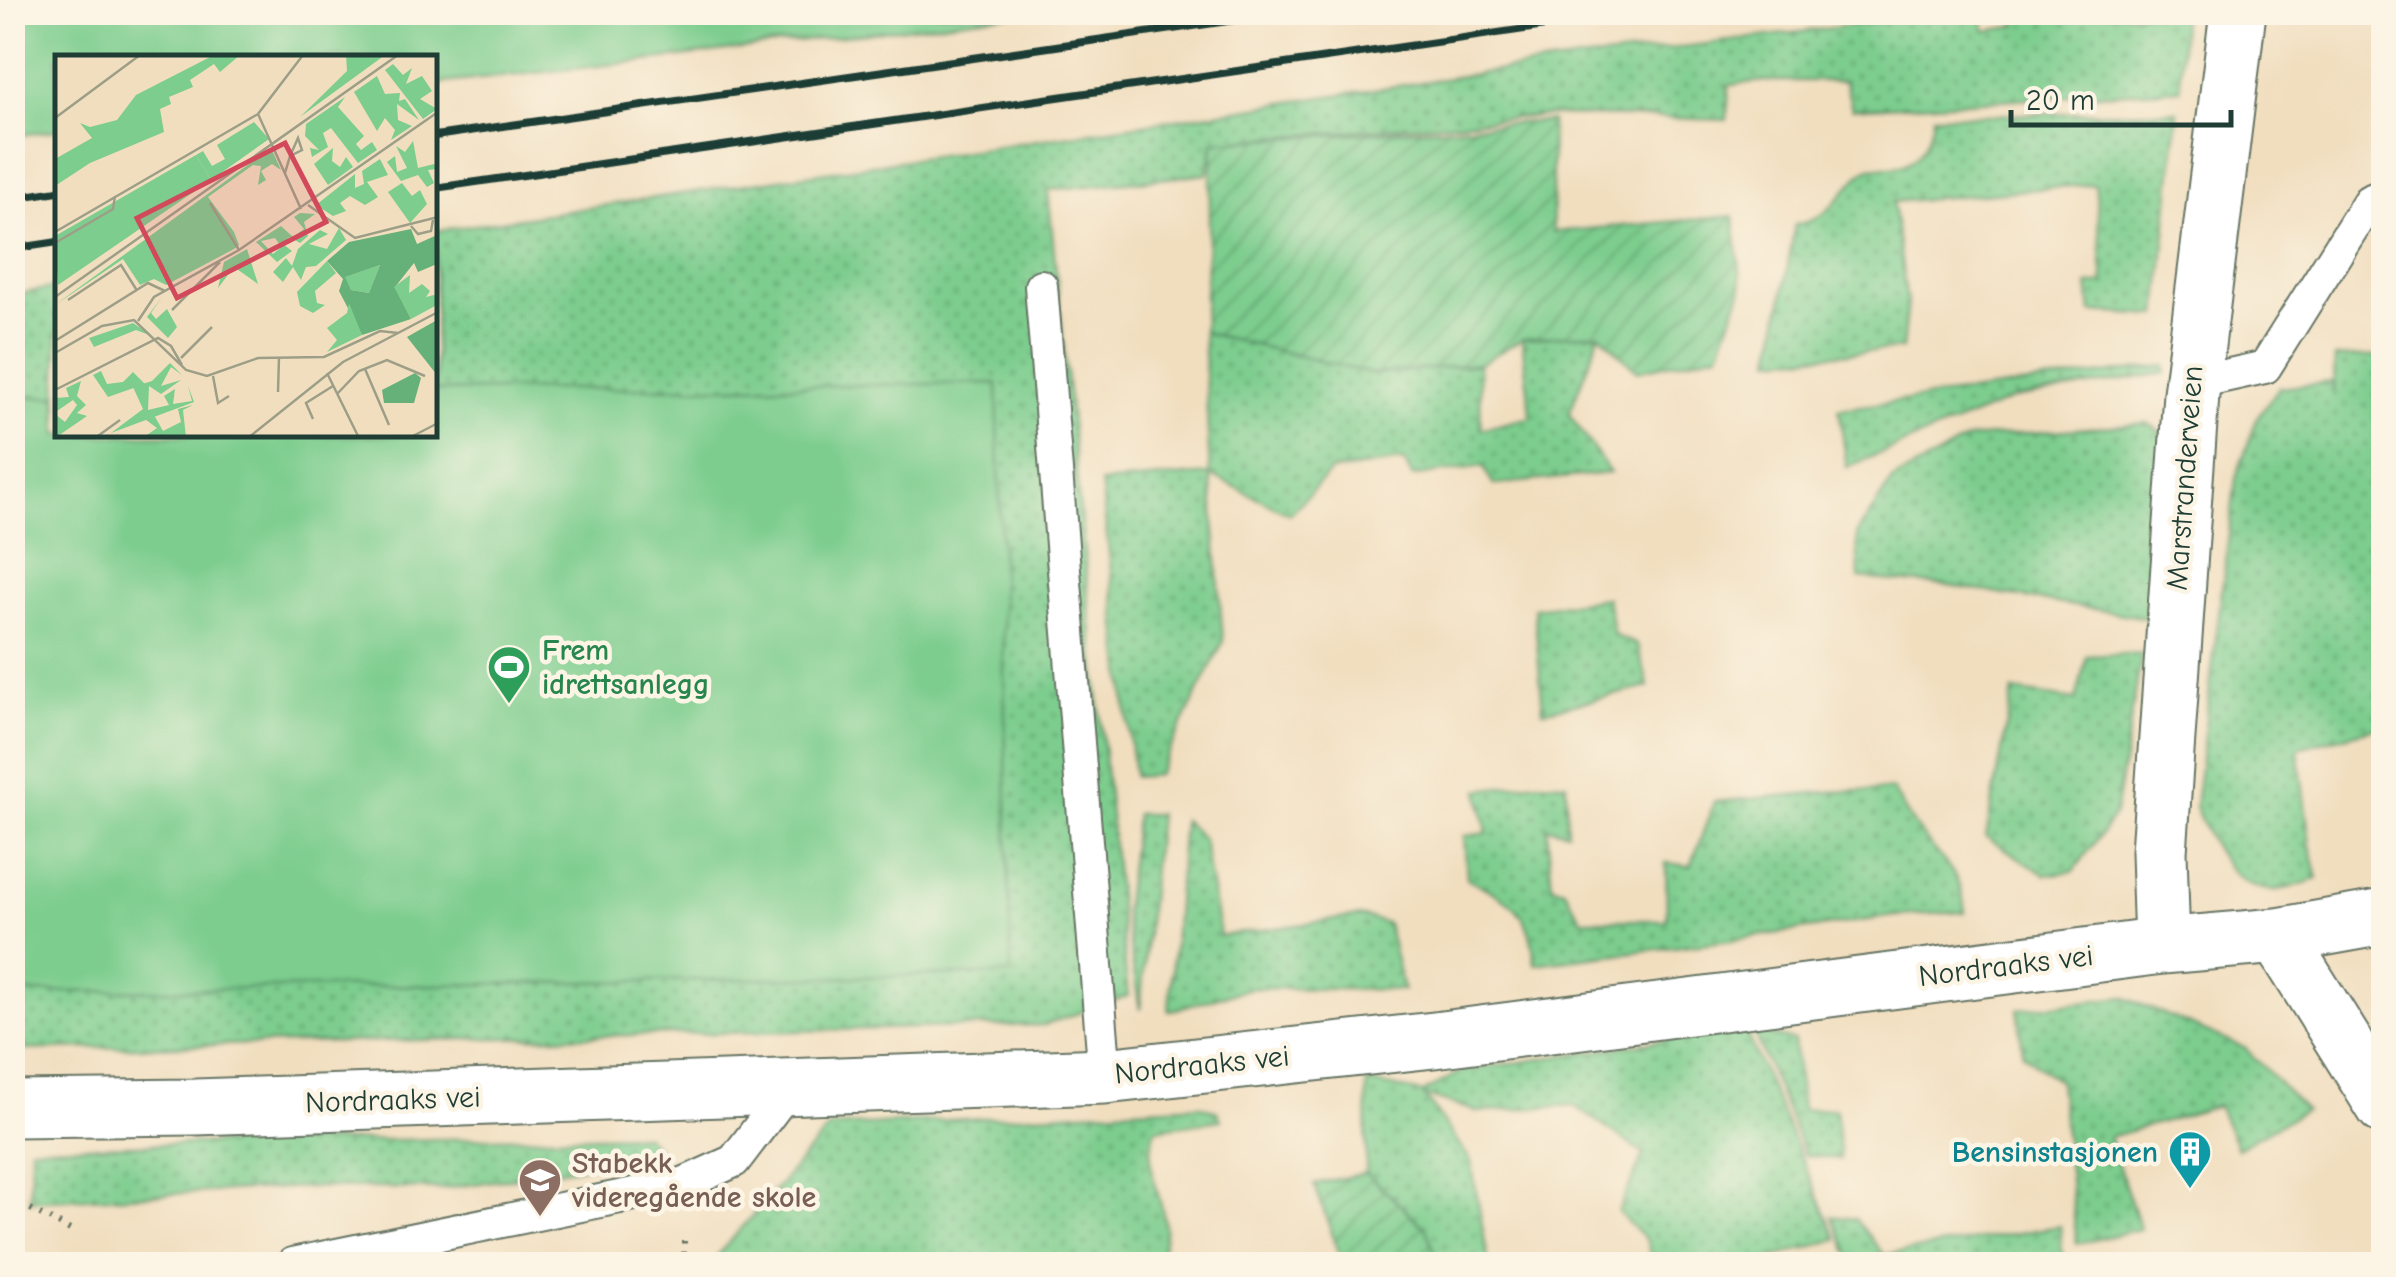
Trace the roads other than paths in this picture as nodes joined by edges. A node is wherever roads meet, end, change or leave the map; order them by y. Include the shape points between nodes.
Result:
1 (2237, 17) edge
2 (2379, 199) edge
3 (1041, 286) dead end
4 (2192, 383) junction
5 (2384, 917) edge
6 (2278, 936) junction
7 (2162, 946) junction
8 (1105, 1076) junction
9 (791, 1086) junction
10 (2384, 1106) edge
11 (12, 1108) edge
12 (293, 1264) edge

1 - 4 street, Marstranderveien
2 - 4 lane via 2265,368
3 - 8 lane
4 - 7 street, Marstranderveien via 2158,852
5 - 6 street, Nordraaks vei
6 - 7 street, Nordraaks vei
6 - 10 street
7 - 8 street, Nordraaks vei
8 - 9 street, Nordraaks vei
9 - 11 street, Nordraaks vei
9 - 12 lane via 734,1161 684,1184

